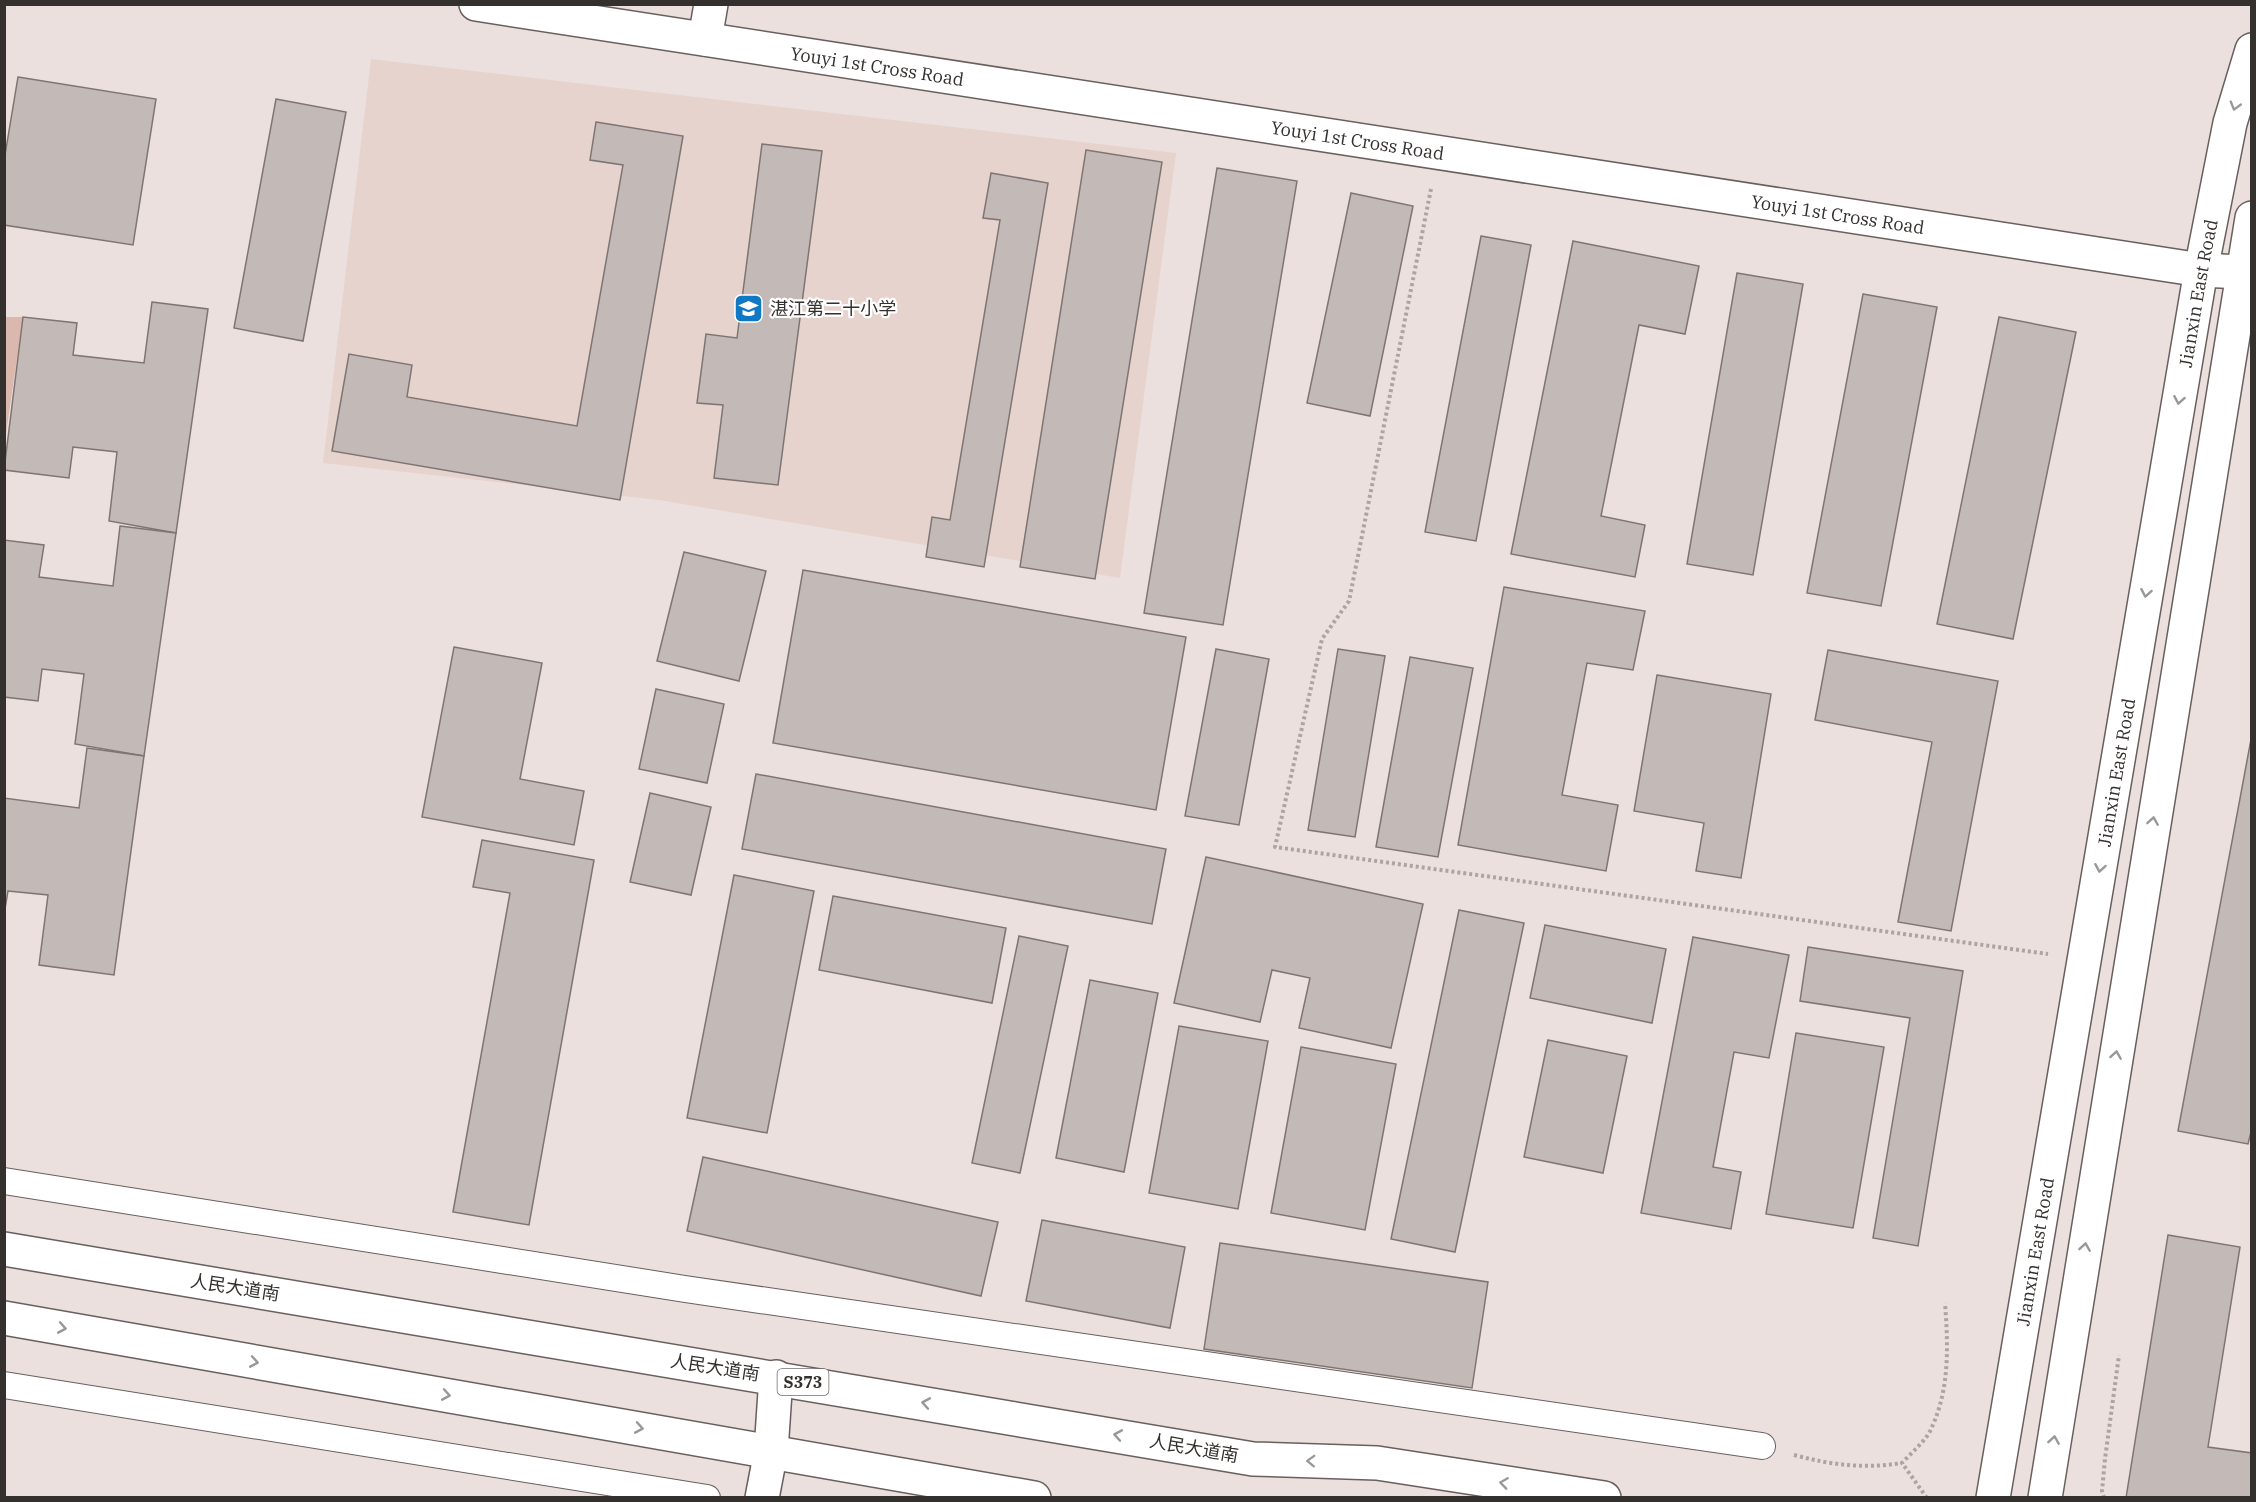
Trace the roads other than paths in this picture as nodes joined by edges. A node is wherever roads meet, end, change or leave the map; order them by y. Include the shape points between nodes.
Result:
1 (477, 4) edge
2 (711, 4) edge
3 (705, 39) junction
4 (2252, 50) edge
5 (2252, 218) edge
6 (2201, 270) junction
7 (2241, 272) junction
8 (2243, 317) edge
9 (4, 1181) edge
10 (4, 1249) edge
11 (4, 1318) edge
12 (776, 1377) junction
13 (4, 1385) edge
14 (1762, 1446) road end
15 (771, 1451) junction
16 (707, 1497) edge
17 (762, 1497) edge
18 (1034, 1497) edge
19 (1604, 1497) edge
20 (1993, 1497) edge
21 (2044, 1497) edge

1 - 3 street, Youyi 1st Cross Road
2 - 3 street
3 - 6 street, Youyi 1st Cross Road
4 -> 6 street, Jianxin East Road via 2230,123
5 - 7 street
6 - 7 street, Youyi 1st Cross Road
6 -> 20 street, Jianxin East Road
7 - 8 street
21 -> 8 street
9 - 14 lane via 686,1289
10 - 12 street, 人民大道南 / S373
11 -> 15 street
12 - 15 street
19 -> 12 street, 人民大道南 / S373 via 1377,1463 1253,1459
13 - 16 lane
15 - 17 street
15 - 18 street

